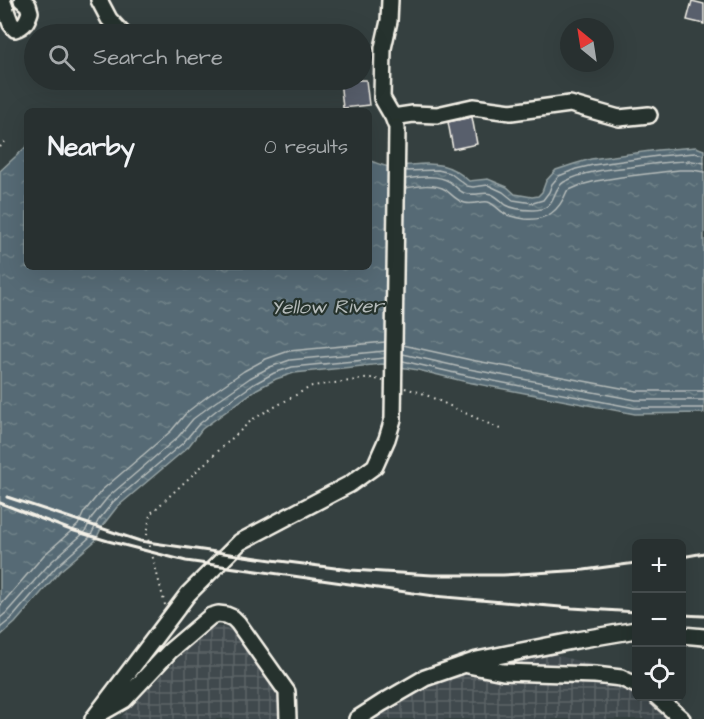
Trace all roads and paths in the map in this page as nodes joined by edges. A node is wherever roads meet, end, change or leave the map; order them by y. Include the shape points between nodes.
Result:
1 (2, 0) edge
2 (22, 0) edge
3 (99, 0) edge
4 (390, 0) edge
5 (24, 24) edge
6 (114, 24) edge
7 (24, 25) edge
8 (650, 115) dead end
9 (395, 123) junction
10 (5, 142) dead end
11 (0, 147) edge
12 (382, 381) dead end
13 (402, 387) dead end
14 (500, 429) dead end
15 (168, 620) junction
16 (632, 631) edge
17 (686, 636) edge
18 (704, 638) edge
19 (465, 664) junction
20 (632, 683) edge
21 (662, 701) edge
22 (93, 718) edge
23 (288, 719) edge
24 (357, 719) edge
25 (682, 719) edge

1 - 7 street via 15,29
2 - 5 street via 30,12
3 - 6 street
4 - 9 street via 383,48 382,98
8 - 9 street via 619,118 570,104 511,112 473,107 437,115 413,114
9 - 15 street, bridge via 393,419 375,466 350,484 240,542
10 - 11 path
12 - 15 path via 372,378 312,386 253,418 150,514 147,535
13 - 14 path
15 - 22 street
16 - 19 street
17 - 18 street
19 - 20 street via 503,672 595,675
19 - 24 street via 425,678
21 - 25 street
22 - 23 street via 124,700 170,651 204,620 218,614 238,623 287,692

